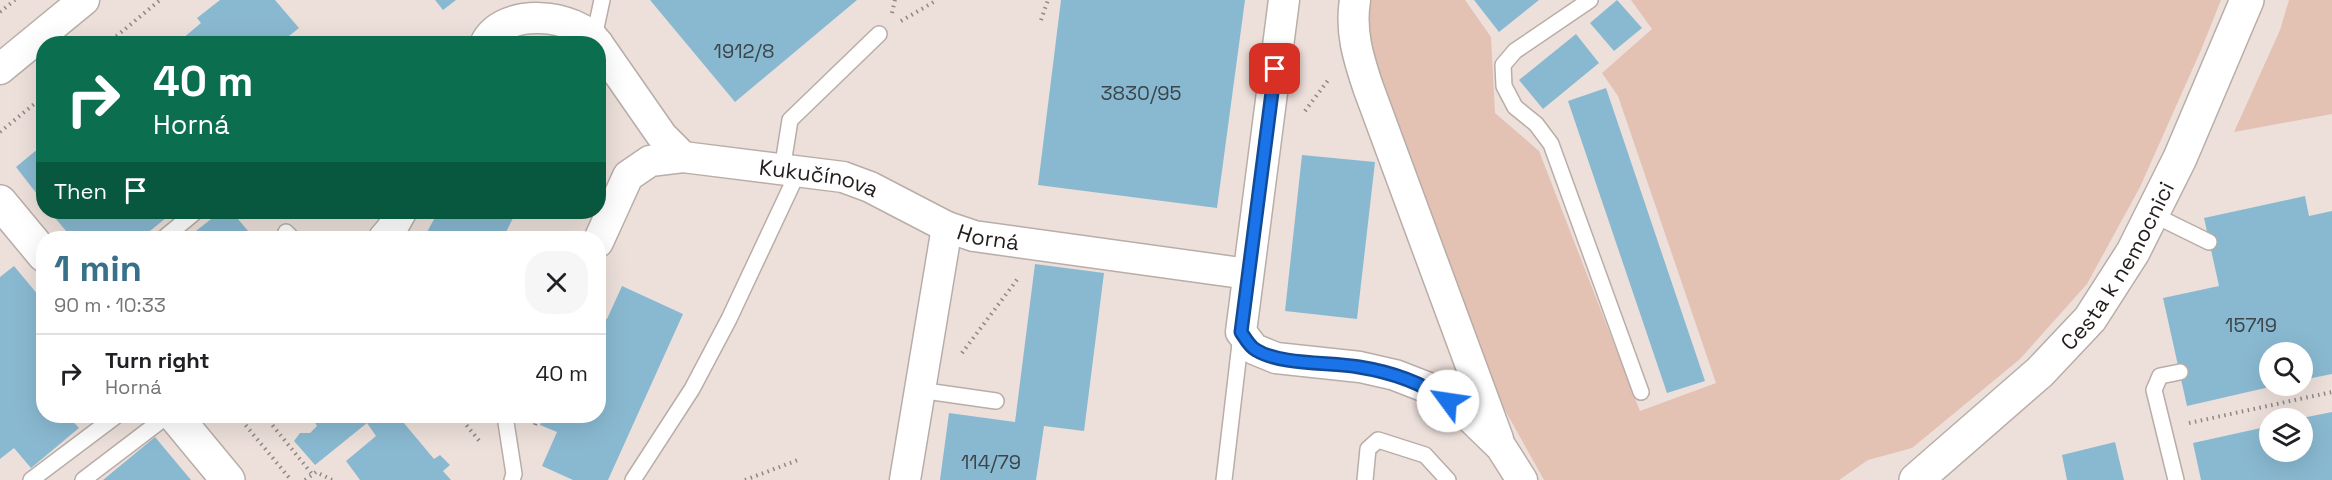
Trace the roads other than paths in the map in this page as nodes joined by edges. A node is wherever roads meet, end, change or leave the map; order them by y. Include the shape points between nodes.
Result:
1 (84, 0) edge
2 (602, 0) edge
3 (1284, 0) edge
4 (1354, 0) edge
5 (1590, 0) edge
6 (2247, 0) edge
7 (879, 34) road end
8 (40, 36) edge
9 (489, 36) edge
10 (589, 36) edge
11 (598, 36) edge
12 (36, 39) edge
13 (606, 54) edge
14 (0, 69) edge
15 (683, 157) junction
16 (790, 171) junction
17 (0, 202) edge
18 (2152, 214) junction
19 (187, 219) edge
20 (947, 227) junction
21 (172, 231) edge
22 (2209, 242) dead end
23 (36, 245) edge
24 (606, 245) edge
25 (1248, 274) junction
26 (1241, 332) junction
27 (2180, 372) dead end
28 (919, 390) junction
29 (1641, 392) dead end
30 (996, 401) dead end
31 (107, 423) edge
32 (158, 423) edge
33 (181, 423) edge
34 (506, 423) edge
35 (1501, 447) junction
36 (31, 480) edge
37 (83, 480) edge
38 (228, 480) edge
39 (512, 480) edge
40 (633, 480) edge
41 (905, 480) edge
42 (1224, 480) edge
43 (1365, 480) edge
44 (1448, 480) edge
45 (1522, 480) edge
46 (1916, 480) edge
47 (2176, 480) edge

1 - 8 street
2 - 11 lane
3 - 25 street
4 - 35 street via 1355,44 1380,125
5 - 29 lane via 1515,51 1503,65 1503,86 1515,107 1536,124 1551,144
6 - 18 street, Cesta k nemocnici via 2180,159
7 - 16 lane via 790,120
9 - 10 street via 513,19 534,17 567,23
12 - 14 street
13 - 15 street via 662,136
15 - 16 street, Kukučínova
15 - 24 street, Kukučínova via 650,161 628,176
16 - 20 street, Kukučínova via 843,177
16 - 40 lane via 729,319 692,389
17 - 23 street
18 - 22 lane
18 - 46 street, Cesta k nemocnici via 2133,252 2090,318 2040,372
19 - 21 lane
20 - 25 street, Horná via 974,236
20 - 28 street, Horná
25 - 26 street
26 - 35 street via 1254,349 1276,358 1360,367 1431,389 1466,413
26 - 42 lane
27 - 47 lane via 2160,376 2154,390
28 - 30 lane
28 - 41 street, Horná
31 - 36 lane
32 - 37 lane
33 - 38 street
34 - 39 lane
35 - 45 street
43 - 44 lane via 1368,448 1378,440 1425,455

